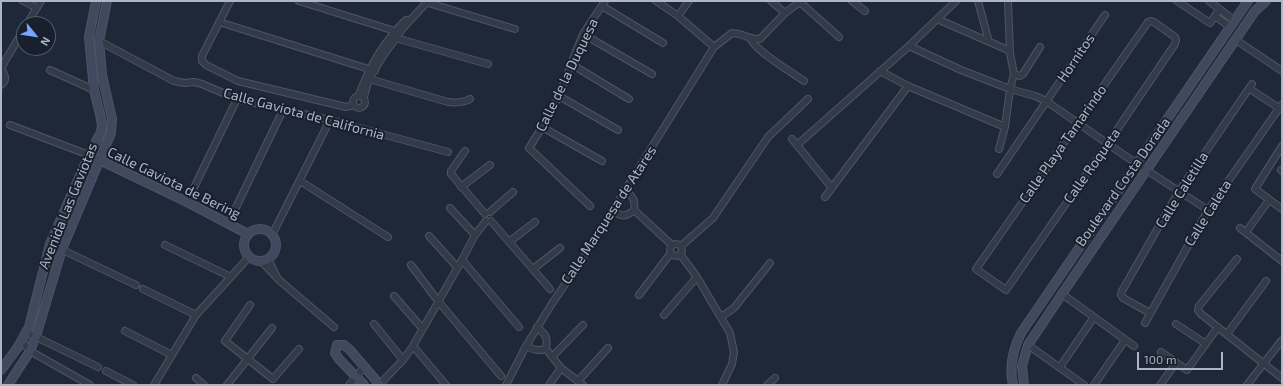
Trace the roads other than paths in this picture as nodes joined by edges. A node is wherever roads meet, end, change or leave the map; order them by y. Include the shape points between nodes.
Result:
1 (23, 1) edge
2 (41, 1) edge
3 (96, 1) edge
4 (107, 1) edge
5 (230, 1) edge
6 (299, 1) edge
7 (425, 1) edge
8 (656, 1) edge
9 (689, 1) edge
10 (771, 1) edge
11 (852, 1) edge
12 (956, 1) edge
13 (978, 1) edge
14 (1008, 1) edge
15 (1177, 1) edge
16 (1209, 1) edge
17 (1248, 1) edge
18 (1266, 1) edge
19 (800, 2) edge
20 (603, 3) edge
21 (37, 8) junction
22 (1219, 10) junction
23 (865, 11) dead end
24 (785, 13) junction
25 (1105, 15) dead end
26 (32, 16) edge
27 (678, 16) junction
28 (1215, 16) junction
29 (937, 19) junction
30 (219, 22) junction
31 (1230, 27) junction
32 (515, 30) dead end
33 (397, 32) junction
34 (583, 34) junction
35 (839, 37) dead end
36 (393, 38) junction
37 (99, 39) junction
38 (751, 39) junction
39 (1176, 40) joint
40 (1236, 40) junction
41 (16, 42) edge
42 (989, 42) junction
43 (663, 43) dead end
44 (909, 46) junction
45 (714, 47) junction
46 (1040, 47) dead end
47 (1010, 53) junction
48 (1226, 54) junction
49 (488, 64) dead end
50 (571, 64) junction
51 (1, 70) edge
52 (50, 70) dead end
53 (372, 70) junction
54 (880, 71) junction
55 (1282, 71) edge
56 (652, 74) dead end
57 (1014, 74) junction
58 (367, 78) junction
59 (804, 81) dead end
60 (1, 85) edge
61 (908, 86) junction
62 (1010, 89) junction
63 (94, 90) junction
64 (362, 96) junction
65 (559, 96) junction
66 (237, 99) junction
67 (470, 99) dead end
68 (629, 99) dead end
69 (808, 99) dead end
70 (1046, 101) junction
71 (354, 106) junction
72 (1280, 106) edge
73 (283, 110) junction
74 (330, 120) junction
75 (1078, 122) junction
76 (10, 125) dead end
77 (542, 127) junction
78 (1005, 127) junction
79 (618, 130) dead end
80 (792, 139) dead end
81 (1108, 143) junction
82 (797, 145) junction
83 (1282, 146) edge
84 (999, 149) dead end
85 (465, 151) dead end
86 (448, 152) dead end
87 (89, 155) junction
88 (100, 161) junction
89 (602, 162) dead end
90 (1137, 164) junction
91 (490, 165) dead end
92 (1148, 170) junction
93 (997, 174) dead end
94 (300, 181) junction
95 (461, 187) junction
96 (832, 188) junction
97 (625, 189) junction
98 (1179, 191) junction
99 (513, 192) dead end
100 (825, 197) dead end
101 (1269, 200) junction
102 (187, 202) junction
103 (590, 206) dead end
104 (450, 208) dead end
105 (1282, 209) edge
106 (634, 210) junction
107 (1208, 210) junction
108 (612, 211) junction
109 (488, 217) junction
110 (535, 222) dead end
111 (228, 224) junction
112 (1240, 228) dead end
113 (1246, 232) junction
114 (248, 234) junction
115 (272, 235) junction
116 (475, 235) junction
117 (388, 236) dead end
118 (429, 236) dead end
119 (509, 242) junction
120 (50, 244) junction
121 (164, 245) dead end
122 (672, 245) junction
123 (681, 246) junction
124 (560, 248) dead end
125 (62, 249) junction
126 (670, 254) junction
127 (680, 254) junction
128 (249, 257) junction
129 (1237, 258) dead end
130 (265, 260) junction
131 (462, 260) junction
132 (1282, 261) edge
133 (770, 263) dead end
134 (411, 265) dead end
135 (457, 267) junction
136 (533, 269) junction
137 (230, 277) junction
138 (697, 277) junction
139 (1266, 281) dead end
140 (136, 286) dead end
141 (143, 289) dead end
142 (550, 289) dead end
143 (1006, 290) joint
144 (1062, 294) junction
145 (639, 295) dead end
146 (394, 296) dead end
147 (438, 301) junction
148 (250, 304) dead end
149 (1150, 313) junction
150 (196, 315) junction
151 (664, 315) dead end
152 (721, 317) junction
153 (1094, 317) junction
154 (1145, 323) dead end
155 (374, 324) dead end
156 (1176, 324) dead end
157 (583, 325) dead end
158 (334, 326) dead end
159 (519, 327) dead end
160 (537, 327) junction
161 (1218, 327) junction
162 (272, 328) dead end
163 (422, 328) junction
164 (125, 331) dead end
165 (26, 332) junction
166 (1226, 334) junction
167 (36, 336) junction
168 (1124, 340) junction
169 (1282, 340) edge
170 (21, 341) junction
171 (1206, 344) junction
172 (1028, 345) junction
173 (413, 346) junction
174 (526, 346) junction
175 (1134, 346) dead end
176 (608, 348) dead end
177 (299, 349) dead end
178 (546, 349) junction
179 (30, 351) junction
180 (1161, 352) dead end
181 (172, 355) junction
182 (552, 357) junction
183 (248, 359) junction
184 (403, 360) junction
185 (1176, 363) junction
186 (1264, 363) junction
187 (2, 366) edge
188 (98, 367) dead end
189 (364, 367) junction
190 (1060, 367) junction
191 (561, 368) junction
192 (106, 371) dead end
193 (1, 374) edge
194 (356, 376) junction
195 (501, 376) dead end
196 (196, 378) dead end
197 (775, 378) dead end
198 (1282, 378) edge
199 (578, 381) junction
200 (8, 385) edge
201 (90, 385) edge
202 (133, 385) edge
203 (154, 385) edge
204 (204, 385) edge
205 (227, 385) edge
206 (349, 385) edge
207 (364, 385) edge
208 (380, 385) edge
209 (446, 385) edge
210 (506, 385) edge
211 (549, 385) edge
212 (583, 385) edge
213 (722, 385) edge
214 (767, 385) edge
215 (1013, 385) edge
216 (1024, 385) edge
217 (1084, 385) edge
218 (1094, 385) edge
219 (1160, 385) edge
220 (1247, 385) edge

1 - 21 street
2 - 21 street
3 - 63 street via 89,37
4 - 37 street, Avenida Las Gaviotas
5 - 30 street
6 - 33 street
7 - 32 street
7 - 33 street
8 - 27 street
9 - 27 street
10 - 24 street
11 - 23 street
12 - 29 street
13 - 42 street
14 - 47 street
15 - 28 street via 1210,23
16 - 22 street
17 - 31 street, Boulevard Costa Dorada
18 - 40 street, Boulevard Costa Dorada via 1255,12
19 - 24 street
19 - 35 street
20 - 34 street, Calle de la Duquesa
20 - 43 street
21 - 26 street
22 - 28 street
22 - 31 street
24 - 38 street via 760,39
25 - 70 street, Hornitos
27 - 45 street
28 - 31 street
29 - 42 street
29 - 44 street
30 - 53 street
30 - 71 street, Calle Gaviota de California via 202,56 202,61 206,65 238,81 346,107
31 - 48 street via 1221,49
31 - 90 street, Boulevard Costa Dorada
33 - 36 street
34 - 50 street, Calle de la Duquesa
34 - 56 street
36 - 49 street
36 - 53 street via 379,53
37 - 66 street, Calle Gaviota de California via 174,81 202,84
37 - 88 street, Avenida Las Gaviotas via 102,75 112,119 111,134
38 - 45 street via 732,33
38 - 59 street via 760,50
39 - 75 street, Calle Playa Tamarindo via 1151,21 1148,22
39 - 81 street, Calle Roqueta
40 - 48 street, Boulevard Costa Dorada
40 - 55 street
41 - 51 street
42 - 47 street
44 - 54 street
44 - 62 street
45 - 97 street, Calle Marquesa de Atares
46 - 57 street via 1023,74
47 - 57 street
48 - 92 street, Boulevard Costa Dorada
50 - 65 street, Calle de la Duquesa
50 - 68 street
51 - 60 street via 5,79
52 - 63 street
53 - 58 street
54 - 61 street
54 - 82 street
57 - 62 street
58 - 64 street
58 - 67 street via 448,102 456,103
61 - 78 street
61 - 96 street
62 - 70 street
62 - 78 street
63 - 87 street, Avenida Las Gaviotas via 102,125
64 - 71 street via 354,98
64 - 71 street via 366,101 364,106
65 - 77 street, Calle de la Duquesa
65 - 79 street
66 - 73 street, Calle Gaviota de California
66 - 102 street
69 - 123 street via 768,137 713,218
70 - 75 street
70 - 93 street, Hornitos
72 - 98 street, Calle Caletilla via 1251,87
72 - 107 street, Calle Caleta
73 - 74 street, Calle Gaviota de California
73 - 111 street
74 - 86 street, Calle Gaviota de California
74 - 94 street
75 - 81 street
75 - 143 street, Calle Playa Tamarindo via 976,269
76 - 87 street
77 - 89 street
77 - 103 street, Calle de la Duquesa via 529,148
78 - 84 street
80 - 82 street
81 - 90 street
81 - 143 street, Calle Roqueta
82 - 96 street
83 - 101 street via 1254,189
85 - 95 street via 451,173
87 - 88 street, Calle Gaviota de Bering
87 - 120 street, Avenida Las Gaviotas
88 - 102 street, Calle Gaviota de Bering
88 - 125 street, Avenida Las Gaviotas
90 - 92 street
90 - 215 street, Boulevard Costa Dorada via 1021,333 1012,358
91 - 95 street
92 - 98 street
92 - 144 street, Boulevard Costa Dorada
94 - 115 street
94 - 117 street
95 - 109 street
96 - 100 street
97 - 106 street via 636,203
97 - 108 street, Calle Marquesa de Atares
98 - 107 street
98 - 149 street, Calle Caletilla via 1121,295
99 - 109 street
101 - 105 street
101 - 113 street
102 - 111 street, Calle Gaviota de Bering
104 - 116 street
106 - 108 street via 622,216
106 - 122 street
107 - 149 street, Calle Caleta
108 - 160 street, Calle Marquesa de Atares
109 - 116 street
109 - 119 street
110 - 119 street
111 - 114 street, Calle Gaviota de Bering
112 - 113 street
113 - 132 street
114 - 115 street via 258,229
114 - 128 street via 244,246
115 - 130 street via 275,250
116 - 131 street
118 - 135 street
119 - 136 street
120 - 125 street
120 - 165 street, Avenida Las Gaviotas
121 - 137 street
122 - 123 street via 676,243
122 - 126 street via 669,249
123 - 127 street
124 - 136 street
125 - 140 street
125 - 167 street, Avenida Las Gaviotas
126 - 127 street
126 - 145 street
127 - 138 street
128 - 130 street via 254,261
128 - 137 street
129 - 161 street via 1199,306 1201,314
130 - 158 street via 267,269 278,280
131 - 135 street
131 - 159 street
133 - 152 street via 734,308
134 - 147 street
135 - 147 street
136 - 142 street
137 - 150 street
138 - 151 street
138 - 152 street
139 - 166 street
141 - 150 street
144 - 153 street
144 - 172 street, Boulevard Costa Dorada
146 - 163 street
147 - 163 street
147 - 195 street
148 - 183 street via 225,341
149 - 154 street, Calle Caleta
150 - 181 street
152 - 213 street via 730,333 734,352 732,364
153 - 168 street
153 - 190 street
155 - 184 street
156 - 171 street
157 - 182 street
160 - 174 street, Calle Marquesa de Atares
160 - 178 street via 547,339
161 - 166 street
161 - 171 street
162 - 183 street
163 - 173 street
164 - 181 street
165 - 167 street
165 - 170 street, Avenida Las Gaviotas
166 - 186 street
167 - 179 street, Avenida Las Gaviotas
167 - 188 street
168 - 175 street
168 - 218 street
169 - 186 street
170 - 179 street
170 - 187 street, Avenida Las Gaviotas
171 - 185 street via 1187,370
172 - 190 street
172 - 216 street, Boulevard Costa Dorada via 1022,366
173 - 184 street
173 - 209 street
174 - 178 street via 534,350
174 - 210 street, Calle Marquesa de Atares
176 - 199 street
177 - 183 street via 273,379
178 - 182 street
179 - 200 street, Avenida Las Gaviotas
179 - 201 street via 77,381
180 - 185 street
181 - 203 street
182 - 191 street
183 - 205 street
184 - 208 street
185 - 219 street
186 - 198 street
186 - 220 street
189 - 194 street
189 - 194 street via 344,345 337,345 336,353 339,359
189 - 208 street
190 - 217 street
191 - 199 street
191 - 211 street
192 - 202 street
193 - 200 street, Avenida Las Gaviotas
194 - 206 street
194 - 207 street
196 - 204 street
197 - 214 street
199 - 212 street

